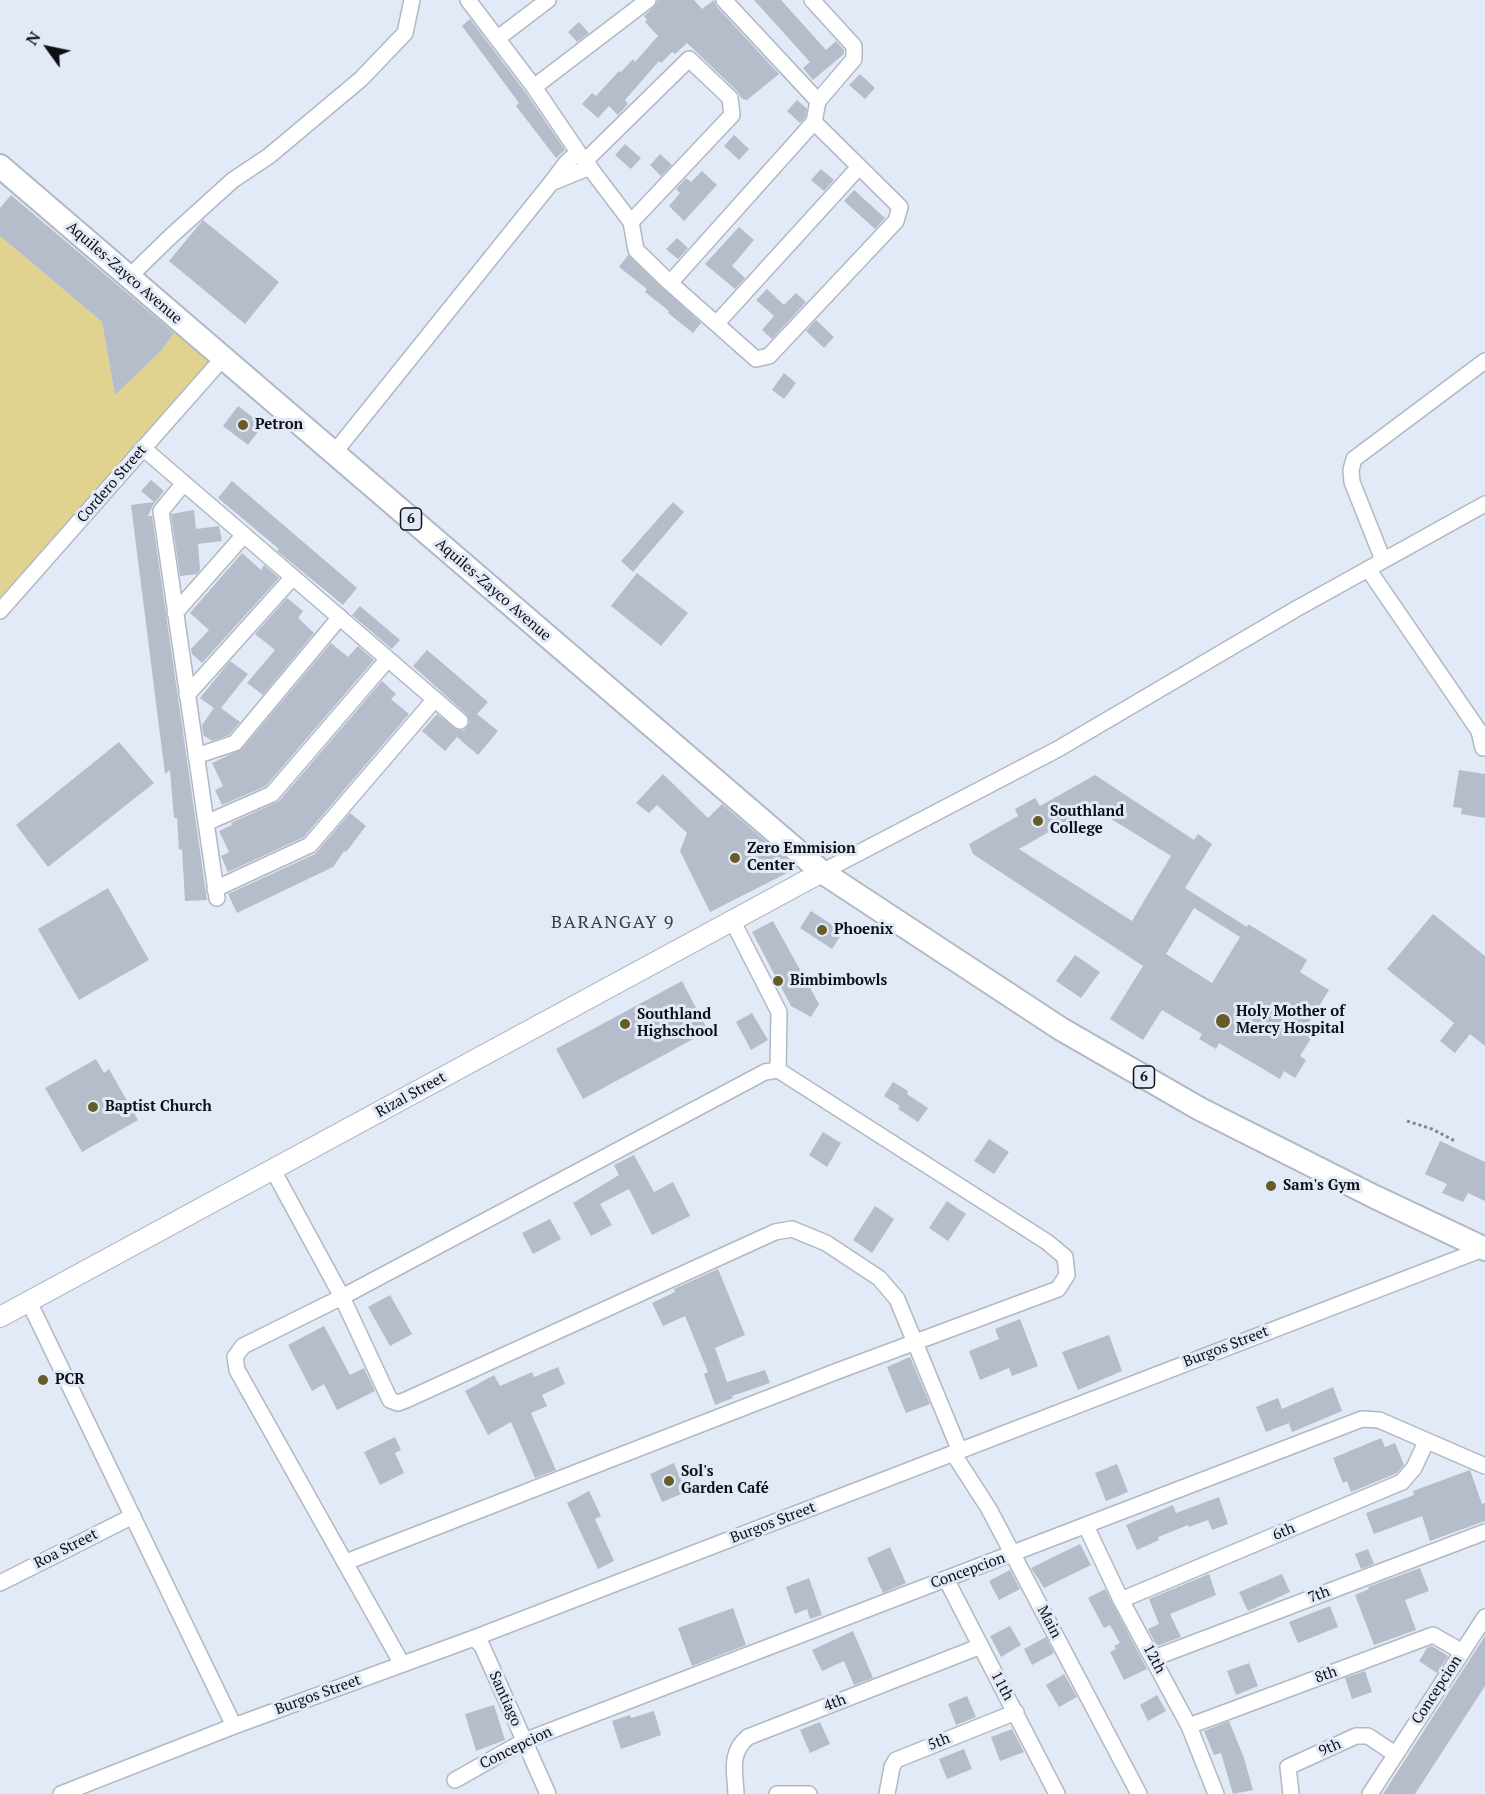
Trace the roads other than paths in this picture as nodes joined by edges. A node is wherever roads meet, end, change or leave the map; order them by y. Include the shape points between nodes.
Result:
1 (412, 0) edge
2 (468, 0) edge
3 (548, 0) edge
4 (648, 0) edge
5 (724, 0) edge
6 (812, 0) edge
7 (498, 38) junction
8 (534, 87) junction
9 (818, 102) junction
10 (814, 122) junction
11 (584, 160) junction
12 (0, 166) edge
13 (860, 167) junction
14 (631, 222) junction
15 (129, 278) junction
16 (670, 283) junction
17 (717, 323) junction
18 (223, 358) junction
19 (1485, 361) edge
20 (143, 448) junction
21 (334, 453) junction
22 (184, 483) junction
23 (1485, 504) edge
24 (244, 535) junction
25 (1383, 560) junction
26 (1368, 569) junction
27 (293, 577) junction
28 (0, 611) edge
29 (176, 613) junction
30 (340, 617) junction
31 (388, 659) junction
32 (187, 695) junction
33 (435, 699) junction
34 (460, 721) dead end
35 (1483, 748) dead end
36 (196, 756) junction
37 (206, 823) junction
38 (822, 872) junction
39 (732, 920) junction
40 (778, 1070) junction
41 (273, 1170) junction
42 (1484, 1249) edge
43 (342, 1297) junction
44 (29, 1302) junction
45 (0, 1317) edge
46 (915, 1342) junction
47 (1426, 1442) junction
48 (956, 1451) junction
49 (1485, 1466) edge
50 (133, 1516) junction
51 (1086, 1526) junction
52 (1485, 1532) edge
53 (1013, 1555) junction
54 (346, 1562) junction
55 (946, 1579) junction
56 (0, 1583) edge
57 (1121, 1600) junction
58 (1485, 1617) edge
59 (474, 1638) junction
60 (981, 1646) junction
61 (1461, 1652) junction
62 (1154, 1658) junction
63 (402, 1664) junction
64 (1016, 1712) junction
65 (234, 1726) junction
66 (1189, 1726) junction
67 (524, 1741) junction
68 (1395, 1754) junction
69 (455, 1780) dead end
70 (61, 1794) edge
71 (548, 1794) edge
72 (735, 1794) edge
73 (777, 1794) edge
74 (809, 1794) edge
75 (887, 1794) edge
76 (1057, 1794) edge
77 (1139, 1794) edge
78 (1216, 1794) edge
79 (1291, 1794) edge
80 (1370, 1794) edge

1 - 15 street via 405,33 361,79 269,156 233,180
2 - 7 street
3 - 7 street
4 - 8 street
5 - 9 street
6 - 9 street via 854,46 854,58
7 - 8 street
8 - 11 street
9 - 10 street
10 - 13 street
10 - 16 street
11 - 14 street
11 - 14 street via 689,59 730,98 732,115
11 - 21 street via 552,183
12 - 15 highway, Aquiles-Zayco Avenue / 6
13 - 17 street
13 - 17 street via 900,207 896,221 769,356 756,359
14 - 16 street via 636,250
15 - 18 highway, Aquiles-Zayco Avenue / 6
16 - 17 street
18 - 20 street, Cordero Street
18 - 21 highway, Aquiles-Zayco Avenue / 6
19 - 25 street via 1354,459 1352,482
20 - 22 street
20 - 28 street, Cordero Street
21 - 38 highway, Aquiles-Zayco Avenue / 6
22 - 24 street
22 - 29 street via 161,511
23 - 25 street
24 - 27 street
24 - 29 street
25 - 26 street
26 - 35 street via 1479,731
26 - 38 street via 1058,749
27 - 30 street
27 - 32 street
29 - 32 street
30 - 31 street
30 - 36 street via 235,743
31 - 33 street
31 - 37 street via 272,794
32 - 36 street
33 - 34 street
33 - 37 street via 310,845 216,894
36 - 37 street
38 - 39 main road, Rizal Street
38 - 42 highway, 6 via 1061,1029 1200,1109
39 - 40 street via 779,1012
39 - 41 main road, Rizal Street
40 - 43 street via 765,1072
40 - 46 street via 1065,1257 1067,1275 1058,1289
41 - 43 street
41 - 44 main road, Rizal Street
42 - 48 street, Burgos Street
43 - 46 street, Main via 390,1400 398,1403 775,1232 792,1229 826,1243 879,1278 897,1299
43 - 54 street via 243,1346 235,1357 237,1370
44 - 45 main road, Rizal Street
44 - 50 street
46 - 48 street, Main
46 - 54 street
47 - 49 street, Concepcion
47 - 51 street, Concepcion via 1379,1420 1362,1419
47 - 57 street, 6th via 1414,1468 1402,1482
48 - 53 street, Main
48 - 59 street, Burgos Street
50 - 56 street, Roa Street
50 - 65 street
51 - 53 street, Concepcion
51 - 57 street, 12th
52 - 62 street, 7th
53 - 55 street, Concepcion
53 - 77 street, Main
54 - 63 street
55 - 60 street, 11th
55 - 67 street, Concepcion
57 - 62 street, 12th
58 - 61 street, Concepcion
59 - 63 street, Burgos Street
59 - 67 street, Santiago via 482,1646
60 - 64 street, 11th
60 - 72 street, 4th via 748,1737 738,1746 734,1758
61 - 66 street, 8th via 1433,1635
61 - 68 street, Concepcion
62 - 66 street, 12th
63 - 65 street, Burgos Street
64 - 75 street, 5th via 896,1760
64 - 76 street, 11th
65 - 70 street, Burgos Street
66 - 78 street, 12th
67 - 69 street, Concepcion
67 - 71 street, Santiago
68 - 79 street, 9th via 1368,1736 1356,1736 1288,1767
68 - 80 street, Concepcion
73 - 74 street

